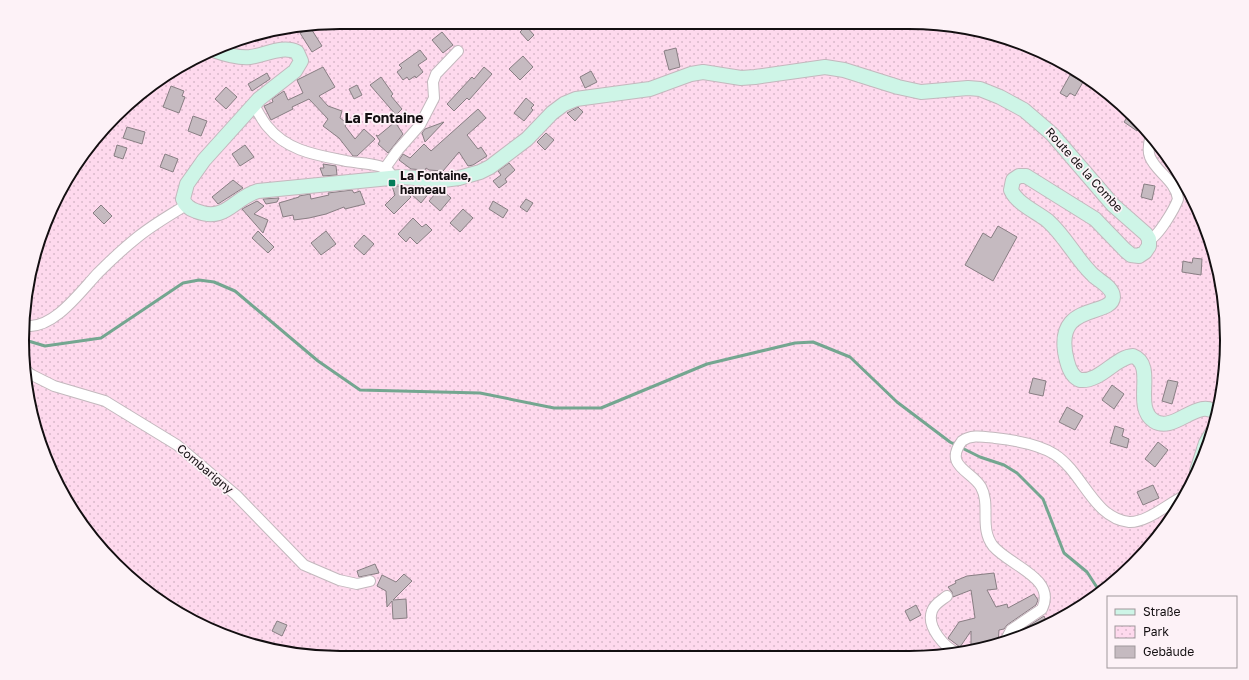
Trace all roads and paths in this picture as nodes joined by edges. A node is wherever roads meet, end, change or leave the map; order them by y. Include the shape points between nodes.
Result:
1 (458, 51) dead end
2 (222, 53) edge
3 (254, 106) junction
4 (1150, 143) edge
5 (389, 173) junction
6 (186, 205) junction
7 (1149, 240) junction
8 (30, 327) edge
9 (31, 375) edge
10 (1211, 411) edge
11 (1175, 501) edge
12 (370, 581) dead end
13 (947, 596) dead end
14 (1009, 634) edge
15 (950, 648) edge

1 - 5 street via 436,74 433,82 434,98 420,126 398,150
2 - 3 street via 239,57 283,49 293,50 299,54 300,64 295,71
3 - 5 street via 268,128 293,148
3 - 6 street via 191,178 183,197
4 - 7 street via 1150,158 1174,188 1178,198 1155,236
5 - 6 street, Route de la Combe via 258,191 215,215 198,212
5 - 7 street, Route de la Combe via 443,180 480,172 518,146 552,113 570,101 584,97 650,89 691,74 707,72 741,78 825,67 921,92 968,88 993,94 1024,110 1042,125 1112,205 1140,227
6 - 8 street via 139,236 98,273 75,299 48,321
7 - 10 street, Route de la Combe via 1148,248 1143,253 1139,256 1131,255 1098,221 1030,178 1019,176 1012,182 1011,190 1016,197 1059,232 1089,271 1109,288 1113,295 1109,303 1079,316 1065,331 1066,359 1074,376 1080,380 1089,380 1133,356 1144,368 1145,404 1153,420 1168,424 1203,409
9 - 12 street, Combarigny via 54,386 105,401 177,445 236,494 304,565 339,580 356,584
11 - 14 street via 1139,520 1124,521 1096,504 1078,477 1050,452 1006,439 976,436 965,439 959,446 956,458 963,470 982,488 985,499 985,526 990,542 1001,554 1042,584 1045,594 1044,605 1036,615 1011,630
13 - 15 street via 934,607 931,619 934,629

